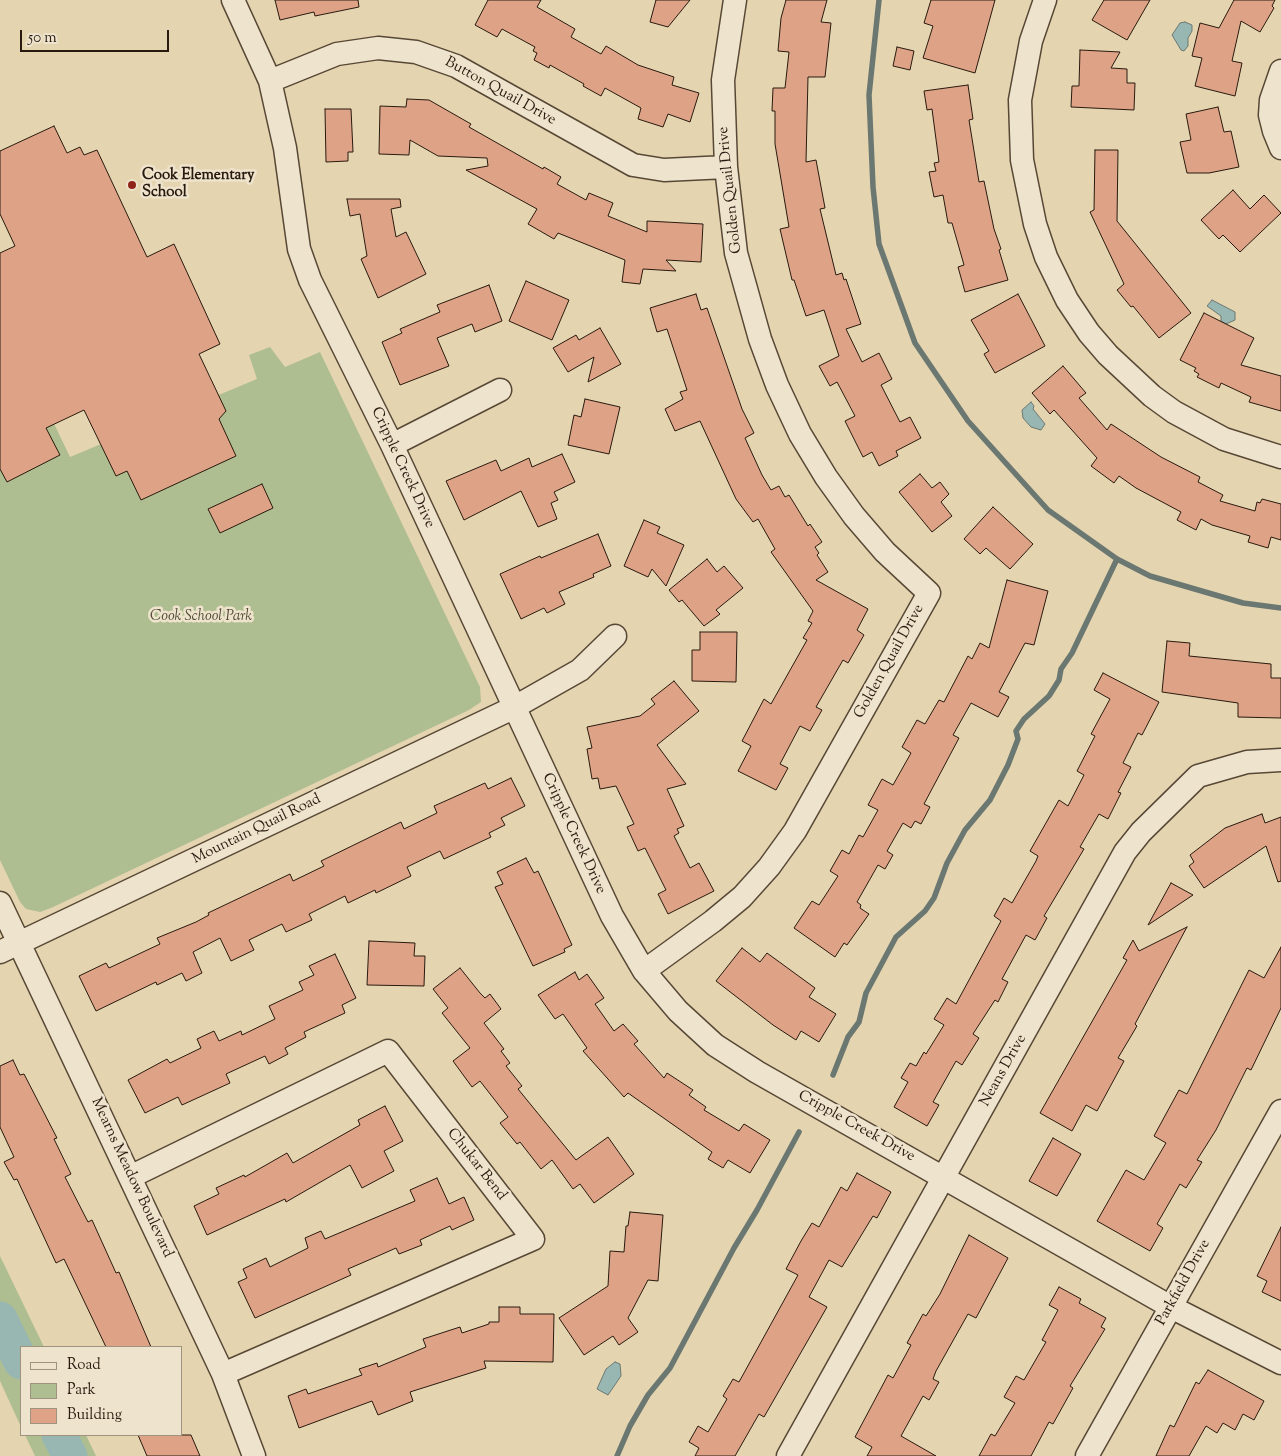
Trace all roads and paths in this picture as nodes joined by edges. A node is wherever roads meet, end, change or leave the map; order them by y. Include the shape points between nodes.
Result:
1 (233, 0) edge
2 (735, 0) edge
3 (1045, 0) edge
4 (1281, 71) edge
5 (270, 81) junction
6 (1281, 148) edge
7 (726, 167) junction
8 (500, 390) dead end
9 (392, 445) junction
10 (1281, 456) edge
11 (615, 636) dead end
12 (513, 708) junction
13 (1281, 760) edge
14 (0, 903) edge
15 (10, 948) edge
16 (644, 971) junction
17 (1281, 1111) edge
18 (130, 1177) junction
19 (945, 1177) junction
20 (1171, 1307) junction
21 (1281, 1363) edge
22 (224, 1374) junction
23 (254, 1456) edge
24 (788, 1456) edge
25 (1087, 1456) edge

1 - 5 street, Cripple Creek Drive
2 - 7 street, Golden Quail Drive via 723,80
3 - 10 street via 1031,41 1020,100 1022,160 1033,216 1046,257 1067,300 1108,355 1152,396 1224,439
4 - 6 street via 1271,100 1270,115
5 - 7 street, Button Quail Drive via 337,54 378,48 416,52 456,66 633,165 664,170
5 - 9 street, Cripple Creek Drive via 285,148 299,249 310,280
7 - 16 street, Golden Quail Drive via 736,253 747,298 792,418 826,477 854,516 885,552 929,593 795,831 769,867 742,897
8 - 9 street
9 - 12 street, Cripple Creek Drive
11 - 12 street, Mountain Quail Road via 580,670
12 - 15 street, Mountain Quail Road
12 - 16 street, Cripple Creek Drive via 612,916
13 - 19 street, Neans Drive via 1247,762 1198,776 1141,832 1125,852
14 - 15 street, Mearns Meadow Boulevard
15 - 18 street, Mearns Meadow Boulevard
16 - 19 street, Cripple Creek Drive via 678,1011 715,1045 757,1072
17 - 20 street, Parkfield Drive
18 - 22 street, Mearns Meadow Boulevard
18 - 22 street, Chukar Bend via 388,1051 533,1239
19 - 20 street, Cripple Creek Drive
19 - 24 street, Neans Drive
20 - 21 street, Cripple Creek Drive
20 - 25 street, Parkfield Drive
22 - 23 street, Mearns Meadow Boulevard

